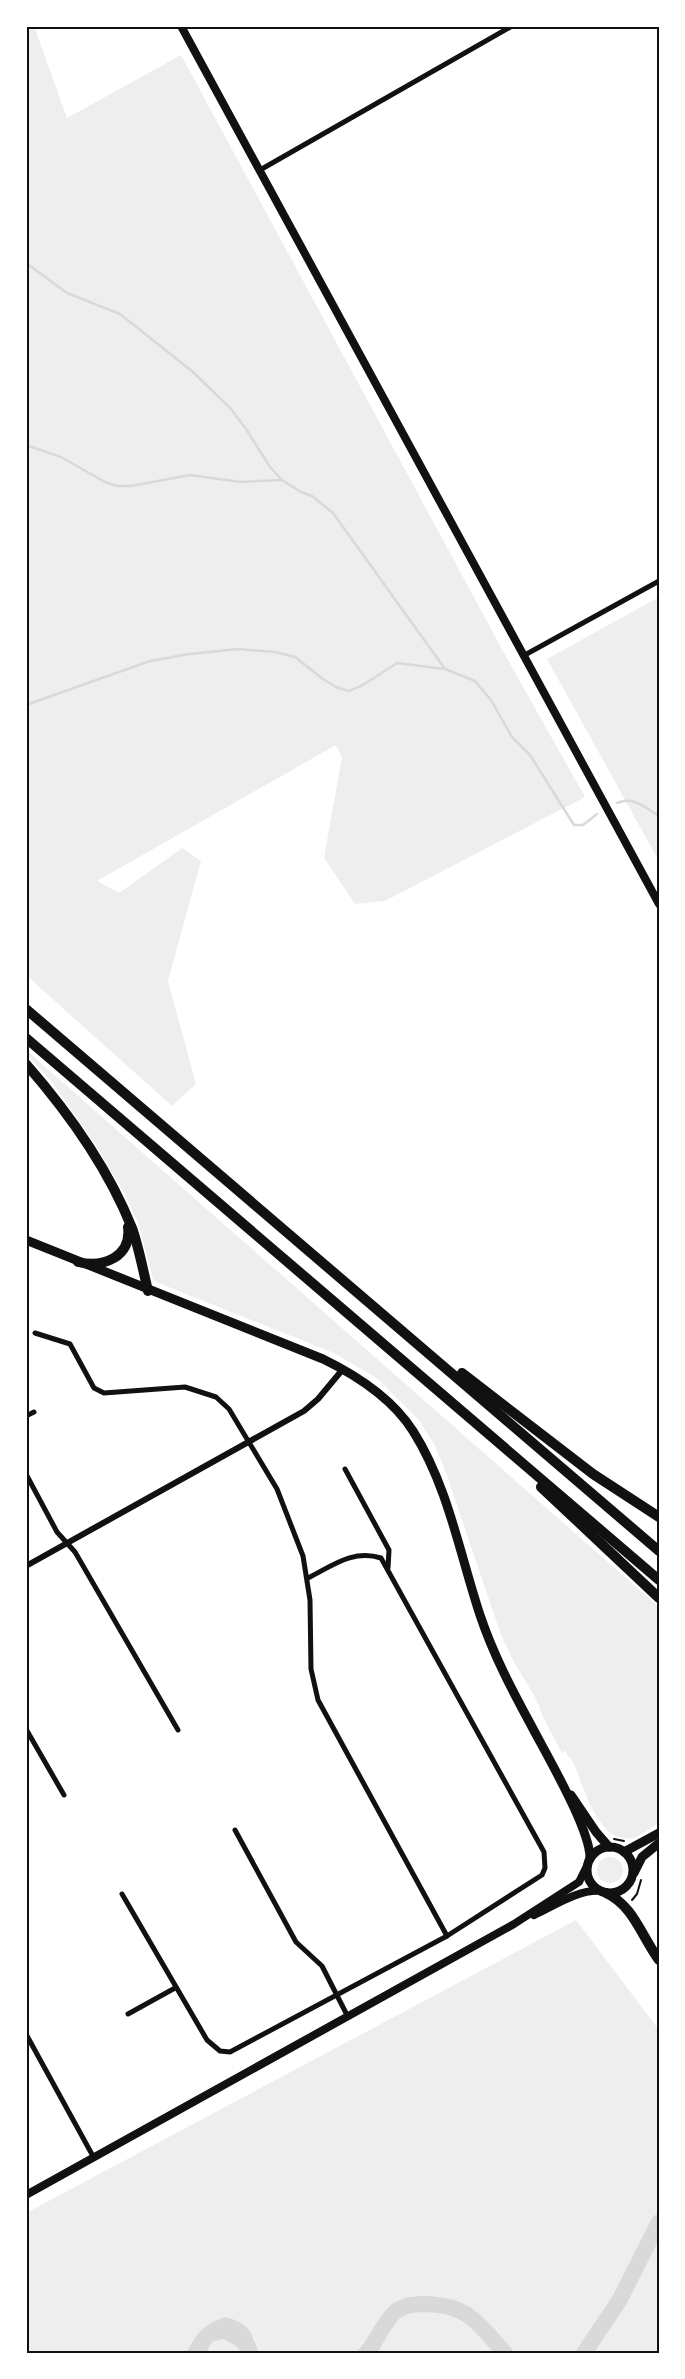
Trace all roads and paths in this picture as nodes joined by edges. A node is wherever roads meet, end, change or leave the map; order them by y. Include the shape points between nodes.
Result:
1 (181, 26) edge
2 (512, 26) edge
3 (260, 170) junction
4 (659, 581) edge
5 (523, 656) junction
6 (659, 904) edge
7 (26, 1009) edge
8 (26, 1038) edge
9 (26, 1064) edge
10 (120, 1202) junction
11 (26, 1240) edge
12 (78, 1262) junction
13 (148, 1291) junction
14 (366, 1299) junction
15 (35, 1333) dead end
16 (406, 1363) junction
17 (343, 1369) junction
18 (34, 1412) dead end
19 (26, 1416) edge
20 (250, 1440) junction
21 (345, 1469) dead end
22 (26, 1474) edge
23 (659, 1517) edge
24 (67, 1543) junction
25 (659, 1550) edge
26 (26, 1566) edge
27 (388, 1568) junction
28 (308, 1578) junction
29 (659, 1580) edge
30 (659, 1598) edge
31 (26, 1729) edge
32 (178, 1730) dead end
33 (563, 1785) junction
34 (64, 1795) dead end
35 (235, 1830) dead end
36 (659, 1832) edge
37 (608, 1836) dead end
38 (626, 1842) dead end
39 (659, 1843) edge
40 (609, 1847) junction
41 (624, 1852) junction
42 (589, 1862) junction
43 (633, 1875) junction
44 (604, 1892) junction
45 (122, 1894) dead end
46 (514, 1924) junction
47 (447, 1936) junction
48 (659, 1960) edge
49 (175, 1988) junction
50 (336, 1994) junction
51 (128, 2014) dead end
52 (348, 2017) junction
53 (26, 2034) edge
54 (94, 2158) junction
55 (26, 2195) edge

1 - 3 main road
2 - 3 street
3 - 5 main road
4 - 5 street
5 - 6 main road
7 - 14 highway
8 - 16 highway
9 - 10 highway via 70,1119
10 - 12 highway via 128,1230 122,1251 117,1257 102,1263
10 - 13 highway via 133,1231
11 - 12 main road
12 - 13 main road
13 - 17 main road
14 - 23 highway via 568,1456
14 - 25 highway
15 - 20 street via 70,1344 94,1388 104,1393 186,1387 216,1398 229,1408
16 - 29 highway
16 - 30 highway
17 - 20 street via 304,1411
17 - 33 main road via 385,1398 427,1454 496,1656
18 - 19 street
20 - 24 street
20 - 28 street via 284,1506
21 - 27 street via 389,1550
22 - 24 street via 57,1532
24 - 26 street
24 - 32 street
27 - 28 street via 381,1558 367,1554 349,1557
27 - 47 street via 544,1852 545,1868 536,1881
28 - 47 street via 311,1669 318,1700
31 - 34 street
33 - 40 main road
33 - 42 main road via 586,1838
35 - 50 street via 296,1942 322,1966
36 - 41 main road
37 - 38 path
39 - 43 main road via 642,1857
40 - 41 main road
40 - 42 main road via 598,1850
41 - 43 main road via 632,1862
42 - 44 main road via 587,1871 591,1883
42 - 46 main road via 578,1882
43 - 44 main road via 620,1891
44 - 46 main road via 578,1895
44 - 48 highway via 626,1906
45 - 49 street
46 - 52 main road
47 - 50 street
49 - 50 street via 207,2040 220,2051 230,2052
49 - 51 street
50 - 52 street
52 - 54 main road
53 - 54 street
54 - 55 main road

